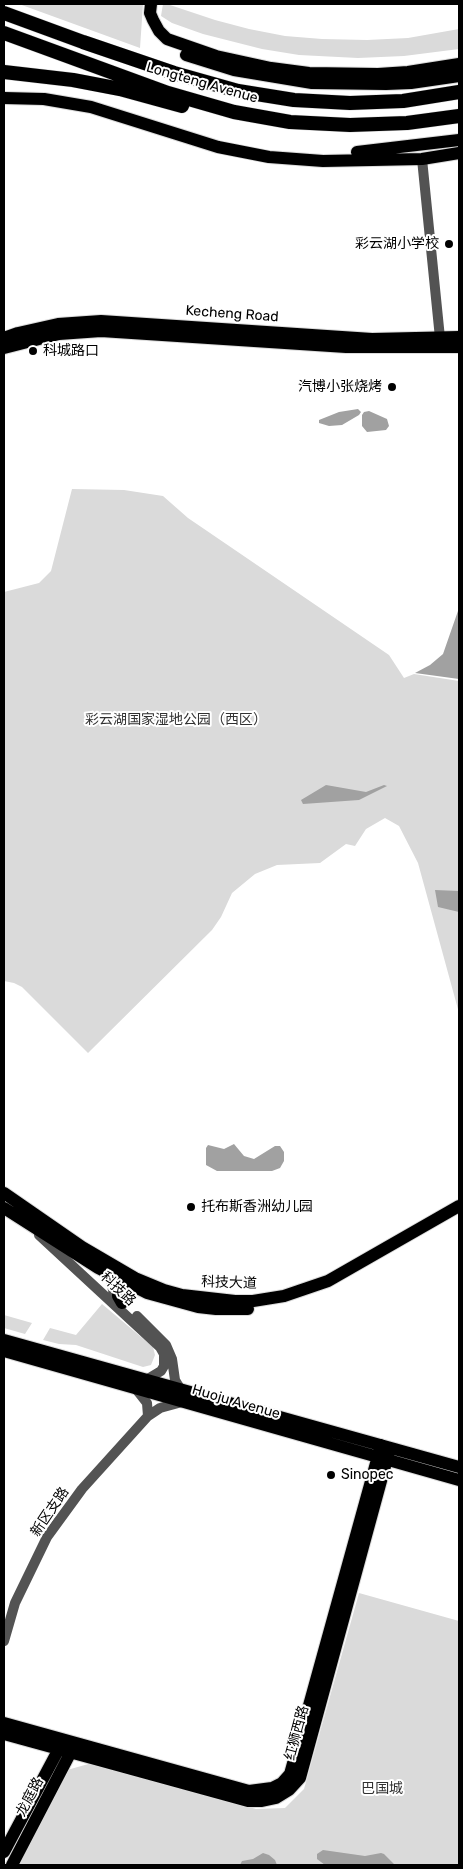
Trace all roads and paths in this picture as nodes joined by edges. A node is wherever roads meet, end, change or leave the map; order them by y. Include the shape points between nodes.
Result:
1 (7, 4) edge
2 (151, 8) edge
3 (4, 13) edge
4 (4, 33) edge
5 (83, 42) junction
6 (459, 64) edge
7 (4, 72) edge
8 (34, 75) junction
9 (459, 76) edge
10 (4, 77) edge
11 (459, 92) edge
12 (4, 98) edge
13 (459, 116) edge
14 (290, 122) junction
15 (459, 140) edge
16 (459, 153) edge
17 (269, 157) junction
18 (422, 159) junction
19 (459, 337) edge
20 (4, 338) edge
21 (440, 338) junction
22 (459, 347) edge
23 (4, 348) edge
24 (5, 1200) edge
25 (459, 1206) edge
26 (459, 1216) edge
27 (25, 1222) junction
28 (102, 1259) junction
29 (110, 1275) junction
30 (140, 1289) junction
31 (122, 1303) junction
32 (4, 1340) edge
33 (4, 1351) edge
34 (141, 1384) junction
35 (181, 1396) junction
36 (148, 1416) junction
37 (384, 1453) junction
38 (459, 1467) edge
39 (459, 1480) edge
40 (4, 1641) edge
41 (4, 1723) edge
42 (4, 1734) edge
43 (67, 1747) junction
44 (4, 1852) edge
45 (12, 1865) edge

1 - 5 highway
2 - 6 main road via 159,31 167,39 234,61 272,68 310,73 370,74
2 - 9 main road via 154,33 164,43 189,56 234,70 336,85 412,83
3 - 5 highway, Longteng Avenue
4 - 14 highway, Longteng Avenue via 168,93 234,112
5 - 11 highway, Longteng Avenue via 238,91 294,100 403,101
7 - 8 highway
8 - 10 highway
8 - 14 highway via 120,89 232,117
12 - 17 main road via 44,99 92,107 218,147
13 - 14 highway, Longteng Avenue via 407,123
15 - 17 main road via 362,152
16 - 18 main road
17 - 18 main road via 324,161
18 - 21 street
19 - 21 main road, Kecheng Road
20 - 21 main road, Kecheng Road via 58,324 100,321 355,338
22 - 23 main road, Kecheng Road via 354,347 101,331 59,334
24 - 27 main road, 科技大道
24 - 28 main road, 科技大道
25 - 28 main road, 科技大道 via 343,1274 314,1287 270,1299 235,1301 182,1295 150,1284
26 - 30 main road, 科技大道 via 347,1281 286,1303 216,1309 179,1303
27 - 29 main road, 科技大道
27 - 34 street, 科技路 via 160,1347 164,1366
28 - 29 street, 科技路
29 - 30 main road, 科技大道
29 - 31 street, 科技路 via 114,1294
30 - 31 main road via 121,1289 118,1294
31 - 35 street, 科技路 via 166,1345
32 - 34 main road, Huoju Avenue
33 - 34 main road, Huoju Avenue
34 - 35 main road, Huoju Avenue
34 - 36 street
35 - 36 street
35 - 37 main road, Huoju Avenue
36 - 40 street, 新区支路 via 82,1488 47,1537 15,1603
37 - 38 main road, Huoju Avenue
37 - 39 main road, Huoju Avenue
37 - 43 main road, 红狮西路 via 290,1774 282,1783 249,1791
41 - 43 main road
42 - 43 main road
43 - 44 main road, 龙庭路
43 - 45 main road, 龙庭路

